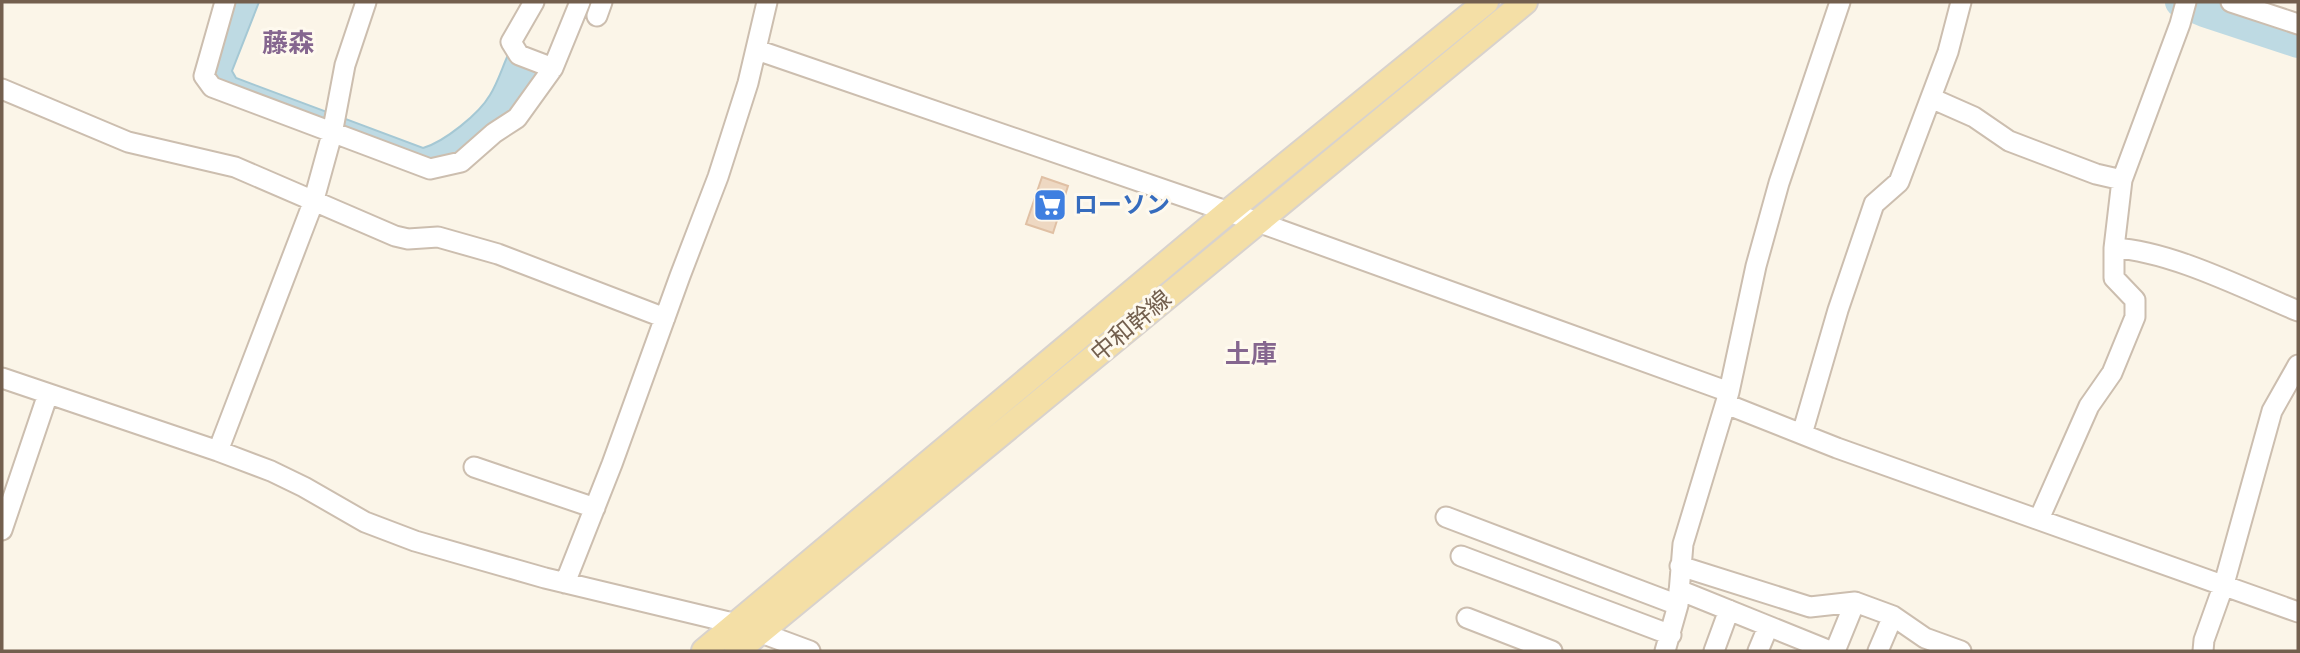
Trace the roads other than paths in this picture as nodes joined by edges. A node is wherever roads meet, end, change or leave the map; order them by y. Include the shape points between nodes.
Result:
1 (225, 2) edge
2 (366, 2) edge
3 (534, 2) edge
4 (580, 2) edge
5 (768, 2) edge
6 (1486, 2) edge
7 (1525, 2) edge
8 (1840, 2) edge
9 (1961, 2) edge
10 (2186, 2) edge
11 (2231, 2) edge
12 (2298, 24) edge
13 (757, 50) junction
14 (553, 68) junction
15 (2, 89) edge
16 (1931, 98) junction
17 (332, 134) junction
18 (2122, 180) junction
19 (313, 203) junction
20 (1228, 212) junction
21 (1258, 222) junction
22 (2114, 248) junction
23 (2298, 311) edge
24 (664, 318) junction
25 (2298, 365) edge
26 (2, 379) edge
27 (48, 394) junction
28 (1727, 398) junction
29 (1802, 434) junction
30 (218, 451) junction
31 (474, 467) dead end
32 (595, 508) junction
33 (1446, 517) dead end
34 (2039, 519) junction
35 (2, 530) edge
36 (1461, 556) dead end
37 (1680, 565) junction
38 (565, 583) junction
39 (2224, 584) junction
40 (1678, 598) junction
41 (1855, 602) junction
42 (1729, 610) junction
43 (2298, 612) edge
44 (1893, 616) junction
45 (1466, 618) dead end
46 (1768, 627) junction
47 (749, 628) junction
48 (1668, 643) edge
49 (1923, 644) edge
50 (704, 651) edge
51 (737, 651) edge
52 (810, 651) edge
53 (1552, 651) edge
54 (1714, 651) edge
55 (1758, 651) edge
56 (1832, 651) edge
57 (1878, 651) edge
58 (1961, 651) edge
59 (2203, 651) edge

1 - 17 street via 204,76 212,87
2 - 17 street via 345,65
3 - 14 street via 511,43 519,55
4 - 14 street
5 - 13 street
6 - 20 main road, 中和幹線
7 - 21 main road, 中和幹線
8 - 28 street via 1779,183
9 - 16 street
10 - 18 street
11 - 12 street
13 - 20 street
13 - 24 street via 727,152
14 - 17 street via 517,118 461,162 430,169
15 - 19 street via 128,142 235,167
16 - 18 street via 1974,117 2009,141
16 - 29 street via 1899,182 1874,204
17 - 19 street
18 - 22 street
19 - 24 street via 395,236 438,237 498,254
19 - 30 street
20 - 21 street
20 - 47 main road, 中和幹線
21 - 28 street
21 - 47 main road, 中和幹線
22 - 23 street via 2136,249 2219,277
22 - 34 street via 2114,278 2135,300 2135,317
24 - 32 street
25 - 39 street via 2272,411
26 - 27 street
27 - 30 street
27 - 35 street
28 - 29 street
28 - 37 street
29 - 34 street
30 - 38 street via 288,479 394,534
31 - 32 street
32 - 38 street
33 - 40 street
34 - 39 street
36 - 48 street
37 - 40 street
37 - 41 street via 1810,607
38 - 47 street
39 - 43 street
39 - 59 street
40 - 42 street
40 - 48 street
41 - 44 street
41 - 56 street
42 - 46 street
42 - 54 street
44 - 49 street
44 - 57 street
45 - 53 street
46 - 55 street
46 - 56 street
47 - 50 main road, 中和幹線
47 - 51 main road, 中和幹線
47 - 52 street
49 - 58 street

